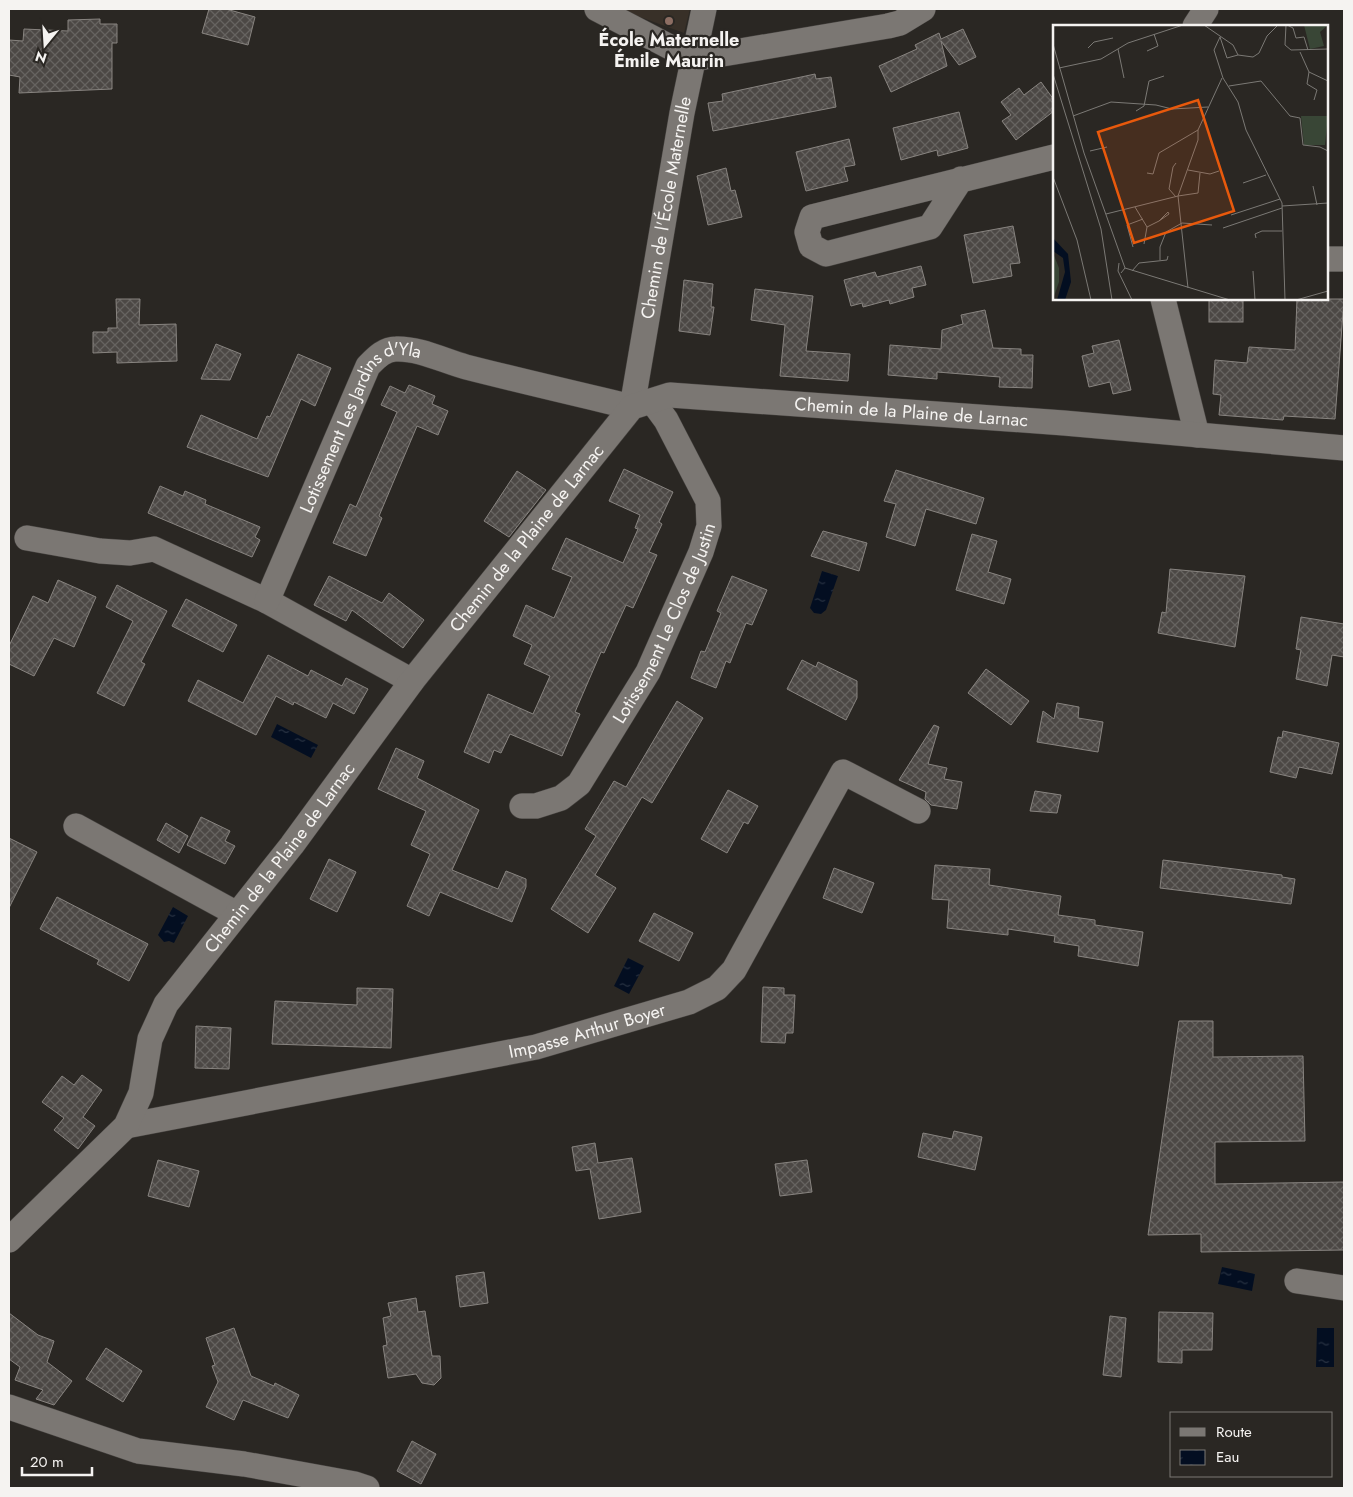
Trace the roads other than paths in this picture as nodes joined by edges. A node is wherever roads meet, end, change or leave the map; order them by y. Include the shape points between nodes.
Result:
1 (597, 9) edge
2 (704, 9) edge
3 (923, 9) edge
4 (1206, 9) edge
5 (1196, 25) edge
6 (693, 59) junction
7 (1053, 156) edge
8 (961, 179) junction
9 (1328, 259) edge
10 (1344, 259) edge
11 (1163, 300) edge
12 (642, 404) junction
13 (1197, 435) junction
14 (1344, 448) edge
15 (27, 538) dead end
16 (267, 601) junction
17 (412, 681) junction
18 (522, 806) dead end
19 (918, 811) dead end
20 (76, 826) dead end
21 (237, 914) junction
22 (126, 1126) junction
23 (9, 1240) edge
24 (1297, 1281) dead end
25 (1344, 1288) edge
26 (9, 1407) edge
27 (366, 1488) edge

1 - 6 street
2 - 6 street, Chemin de l'École Maternelle
3 - 6 street via 900,23 888,26
4 - 5 street
6 - 12 street, Chemin de l'École Maternelle via 682,113
7 - 8 street
8 - 8 street via 812,217 807,232 811,246 826,254 930,227
9 - 10 street
11 - 13 street
12 - 13 street, Chemin de la Plaine de Larnac via 670,395
12 - 16 street, Lotissement Les Jardins d'Yla via 556,390 413,350 395,349 379,355 368,366
12 - 17 street, Chemin de la Plaine de Larnac
12 - 18 street, Lotissement Le Clos de Justin via 666,420 708,501 710,526 648,672 579,784 561,798 536,806
13 - 14 street, Chemin de la Plaine de Larnac
15 - 16 street via 100,551 130,553 154,549
16 - 17 street
17 - 21 street, Chemin de la Plaine de Larnac via 292,845
19 - 22 street, Impasse Arthur Boyer via 843,772 734,970 716,988 689,1002 536,1047
20 - 21 street
21 - 22 street, Chemin de la Plaine de Larnac via 166,1004 150,1039 141,1094
22 - 23 street, Chemin de la Plaine de Larnac
24 - 25 street
26 - 27 street via 138,1452 244,1464

